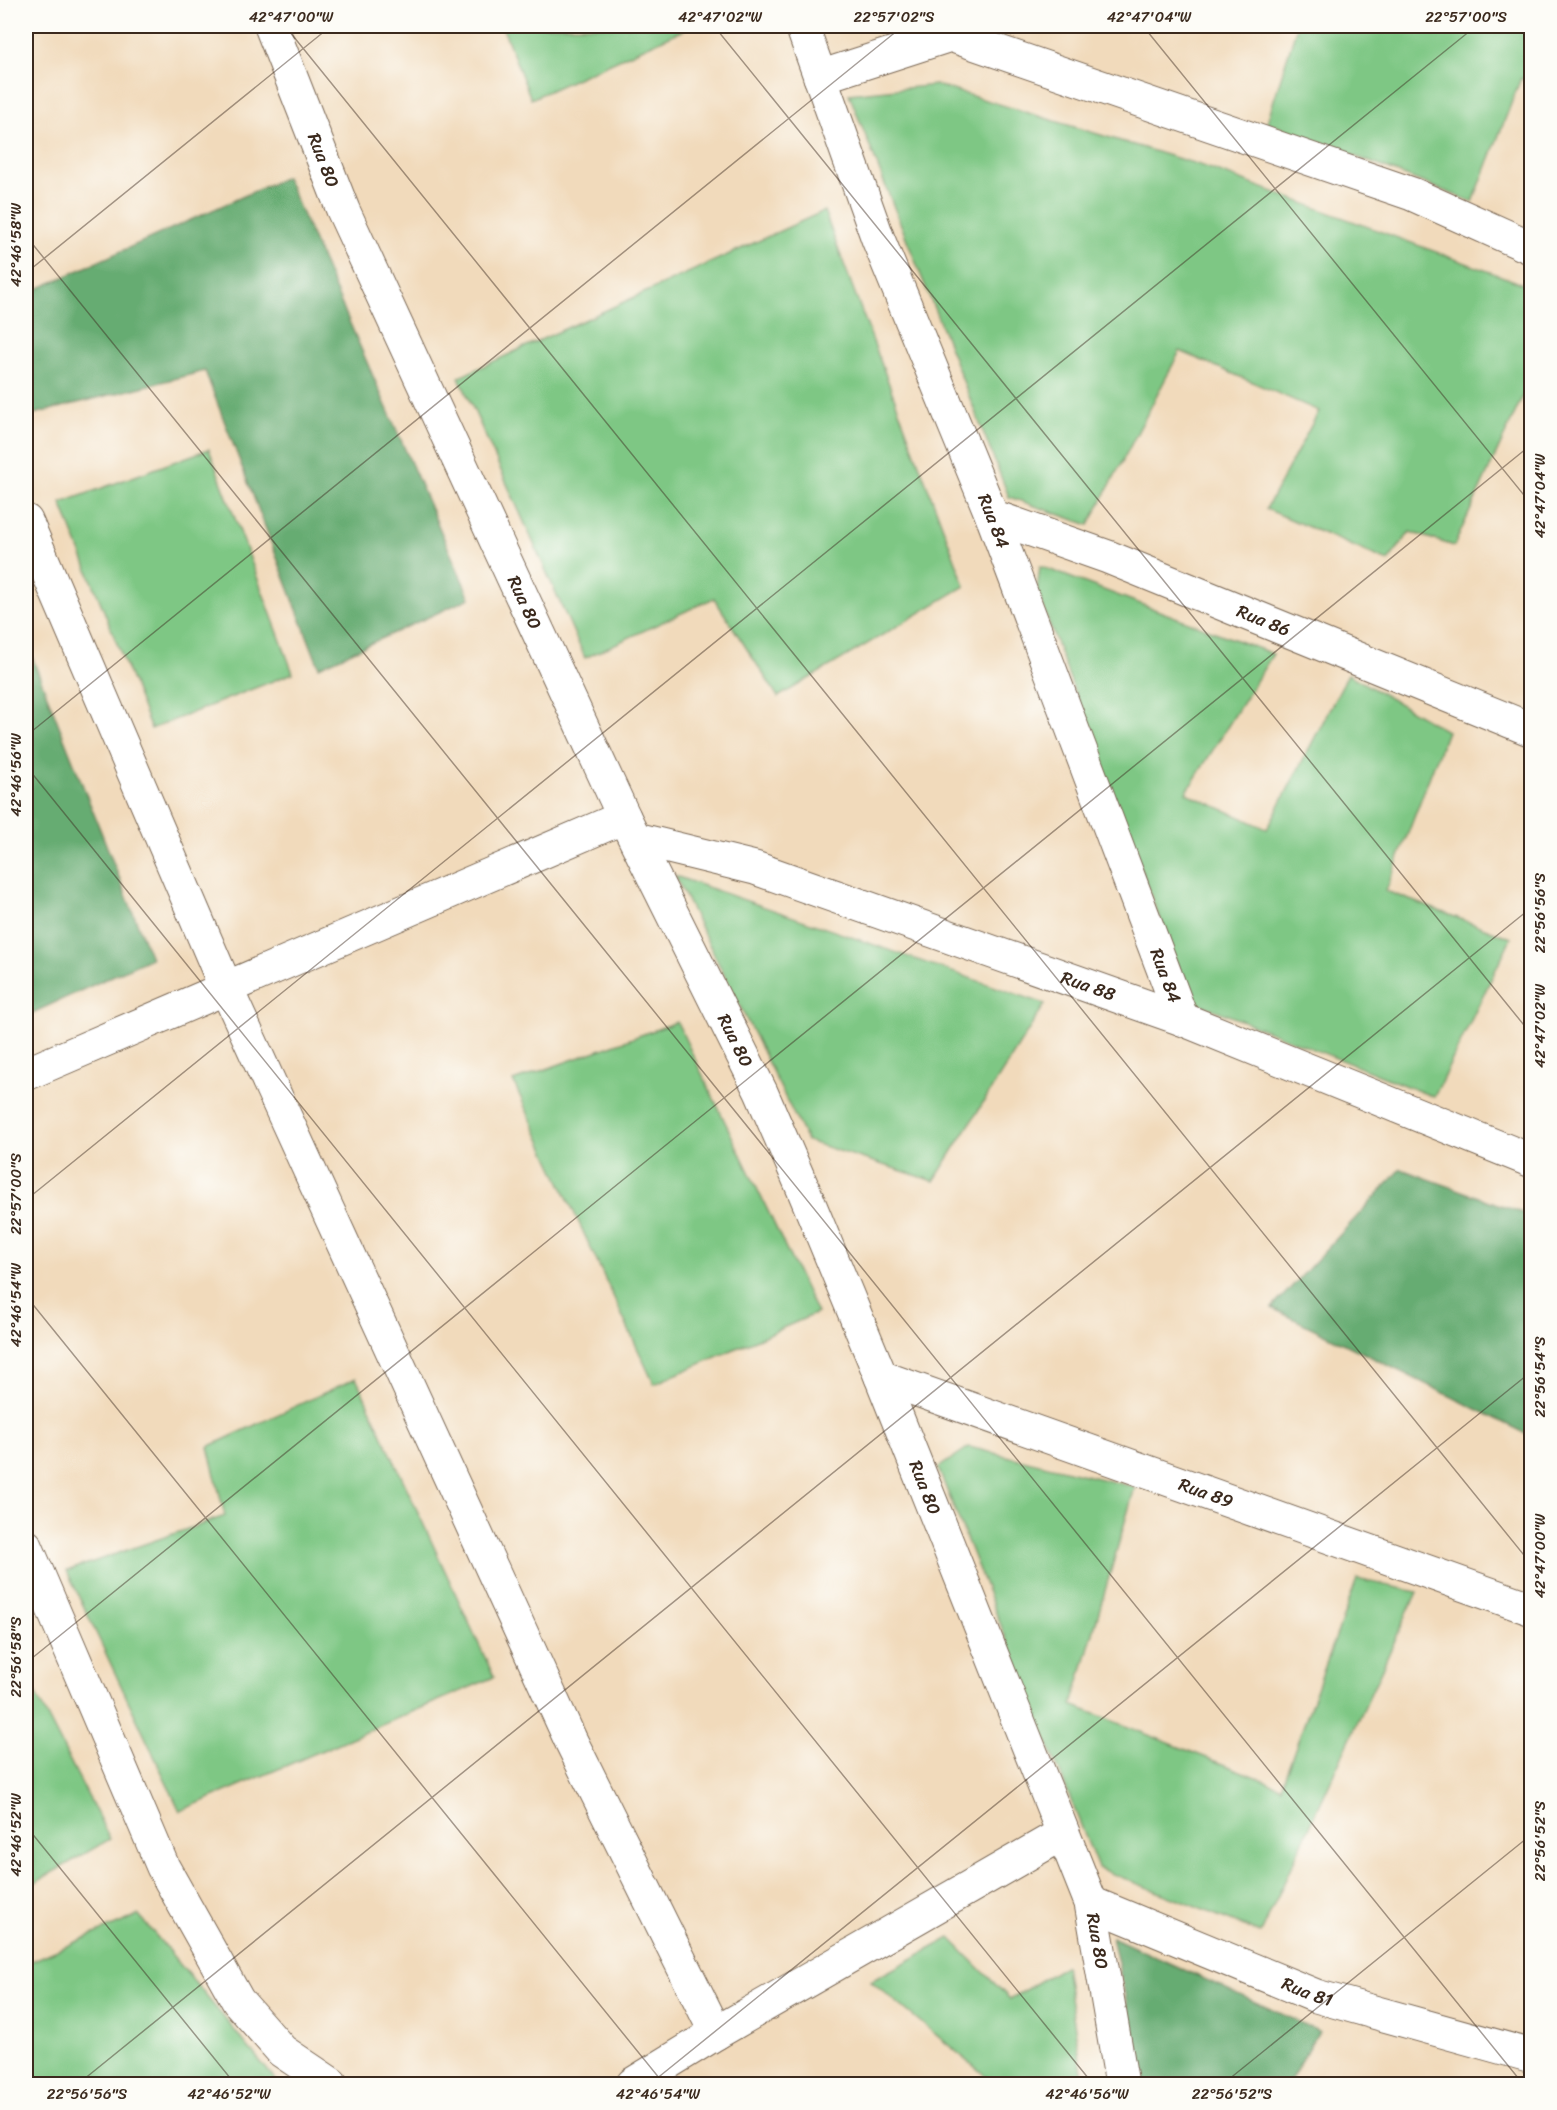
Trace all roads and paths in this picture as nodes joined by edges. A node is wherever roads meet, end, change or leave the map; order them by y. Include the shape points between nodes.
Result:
1 (270, 26) edge
2 (802, 26) edge
3 (820, 77) junction
4 (1532, 248) edge
5 (992, 516) junction
6 (26, 521) edge
7 (1532, 730) edge
8 (630, 828) junction
9 (226, 988) junction
10 (1182, 1019) junction
11 (26, 1074) edge
12 (1532, 1161) edge
13 (881, 1377) junction
14 (26, 1546) edge
15 (1532, 1609) edge
16 (1062, 1834) junction
17 (1091, 1903) junction
18 (716, 2032) junction
19 (1532, 2056) edge
20 (331, 2085) edge
21 (633, 2085) edge
22 (1122, 2085) edge

1 - 8 street, Rua 80 via 343,210
2 - 3 street, Rua 84
3 - 4 street via 950,34 1412,194
3 - 5 street, Rua 84 via 878,239
5 - 7 street, Rua 86 via 1108,557
5 - 10 street, Rua 84
6 - 9 street
8 - 9 street
8 - 10 street, Rua 88 via 755,868
8 - 13 street, Rua 80 via 761,1092
9 - 11 street
9 - 18 street via 571,1741
10 - 12 street, Rua 88
13 - 15 street, Rua 89
13 - 16 street, Rua 80
14 - 20 street via 163,1867 238,2001 282,2051
16 - 17 street, Rua 80
16 - 18 street
17 - 19 street, Rua 81 via 1316,1996
17 - 22 street, Rua 80
18 - 21 street

